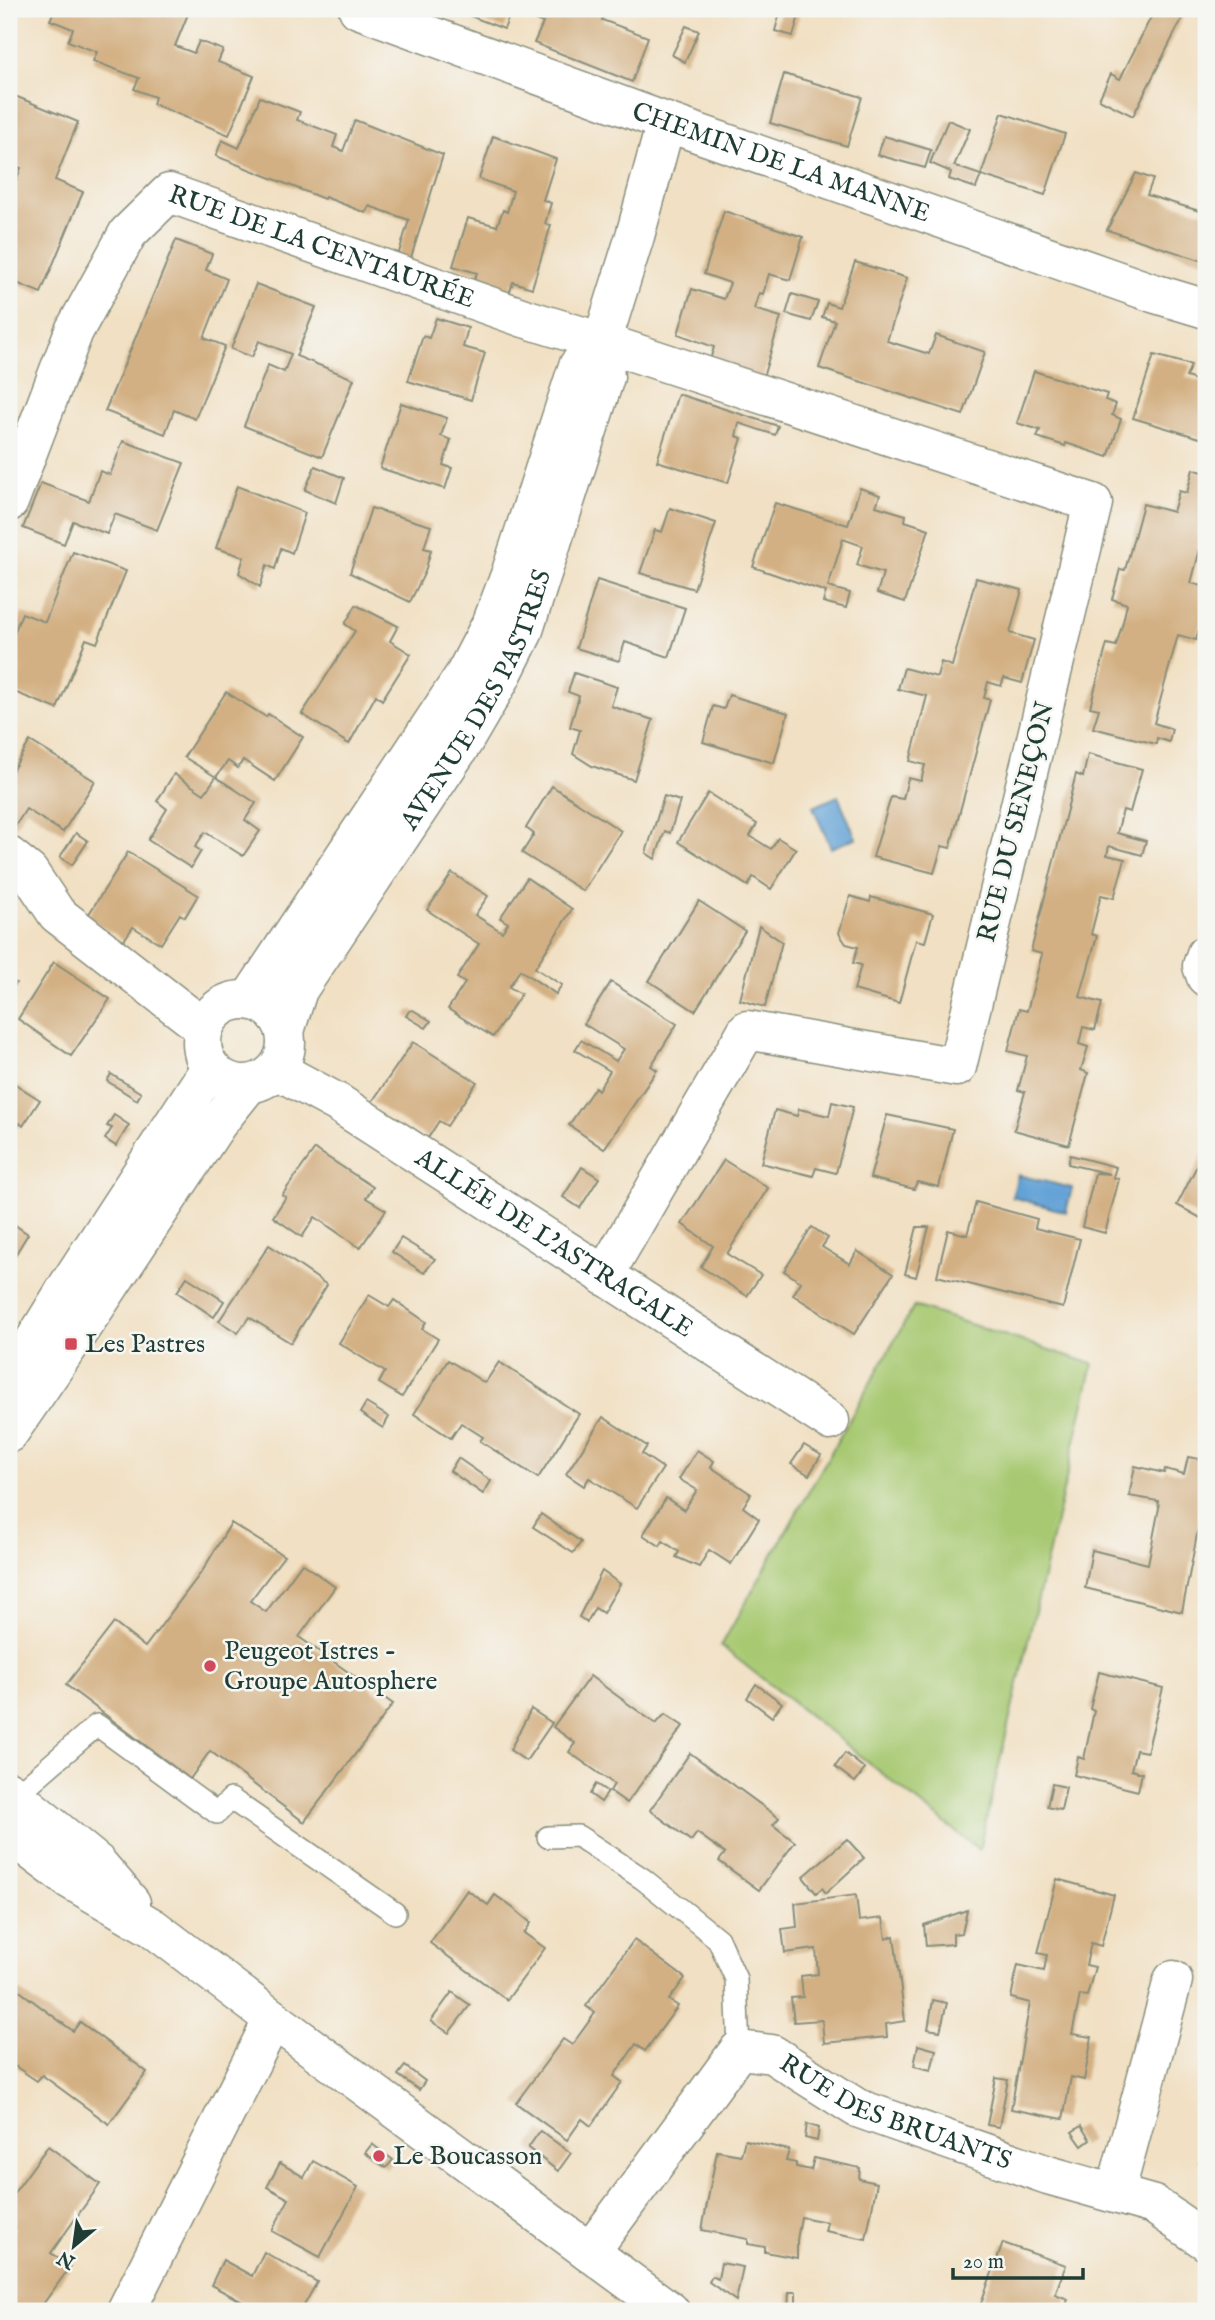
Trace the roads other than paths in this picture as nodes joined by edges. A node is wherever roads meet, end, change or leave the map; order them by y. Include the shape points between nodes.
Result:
1 (358, 9) edge
2 (666, 122) junction
3 (1206, 309) edge
4 (602, 342) junction
5 (691, 373) joint
6 (9, 502) edge
7 (9, 856) edge
8 (1206, 954) edge
9 (1206, 977) edge
10 (249, 1000) junction
11 (204, 1028) junction
12 (285, 1031) junction
13 (210, 1068) junction
14 (263, 1077) junction
15 (604, 1276) junction
16 (10, 1376) edge
17 (830, 1421) dead end
18 (9, 1433) edge
19 (12, 1793) edge
20 (9, 1833) edge
21 (548, 1837) dead end
22 (395, 1913) dead end
23 (153, 1928) junction
24 (1173, 1980) dead end
25 (273, 2019) junction
26 (739, 2050) junction
27 (1115, 2194) junction
28 (1206, 2241) edge
29 (590, 2252) junction
30 (126, 2311) edge
31 (670, 2311) edge

1 - 2 street, CHEMIN DE LA MANNE
2 - 3 street, CHEMIN DE LA MANNE
2 - 4 street, AVENUE DES PASTRES
4 - 5 street, RUE DE LA CENTAURÉE
4 - 6 street, RUE DE LA CENTAURÉE via 169,193 128,233 74,331
4 - 10 street, AVENUE DES PASTRES via 578,366 510,575 465,674
4 - 12 street, AVENUE DES PASTRES via 605,377 523,633 464,741 298,990
5 - 15 street, RUE DU SENEÇON via 1093,503 957,1067 747,1030
7 - 11 street via 29,872 57,914
8 - 9 street via 1202,966
10 - 11 street via 222,1006
10 - 12 street via 271,1010
11 - 13 street via 204,1055
12 - 14 street via 284,1058
13 - 14 street via 230,1082
13 - 16 street
14 - 15 street, ALLÉE DE L'ASTRAGALE via 349,1111
14 - 18 street via 216,1124
15 - 17 street, ALLÉE DE L'ASTRAGALE
19 - 22 lane via 97,1725 217,1813 231,1799
19 - 23 street via 97,1863
20 - 23 street via 69,1879
21 - 26 lane via 578,1836 643,1879 718,1939 736,1979
23 - 25 street
24 - 27 street
25 - 29 street
25 - 30 street
26 - 27 street, RUE DES BRUANTS via 772,2054 857,2108
26 - 29 street
27 - 28 street, RUE DES BRUANTS via 1154,2205
29 - 31 street

